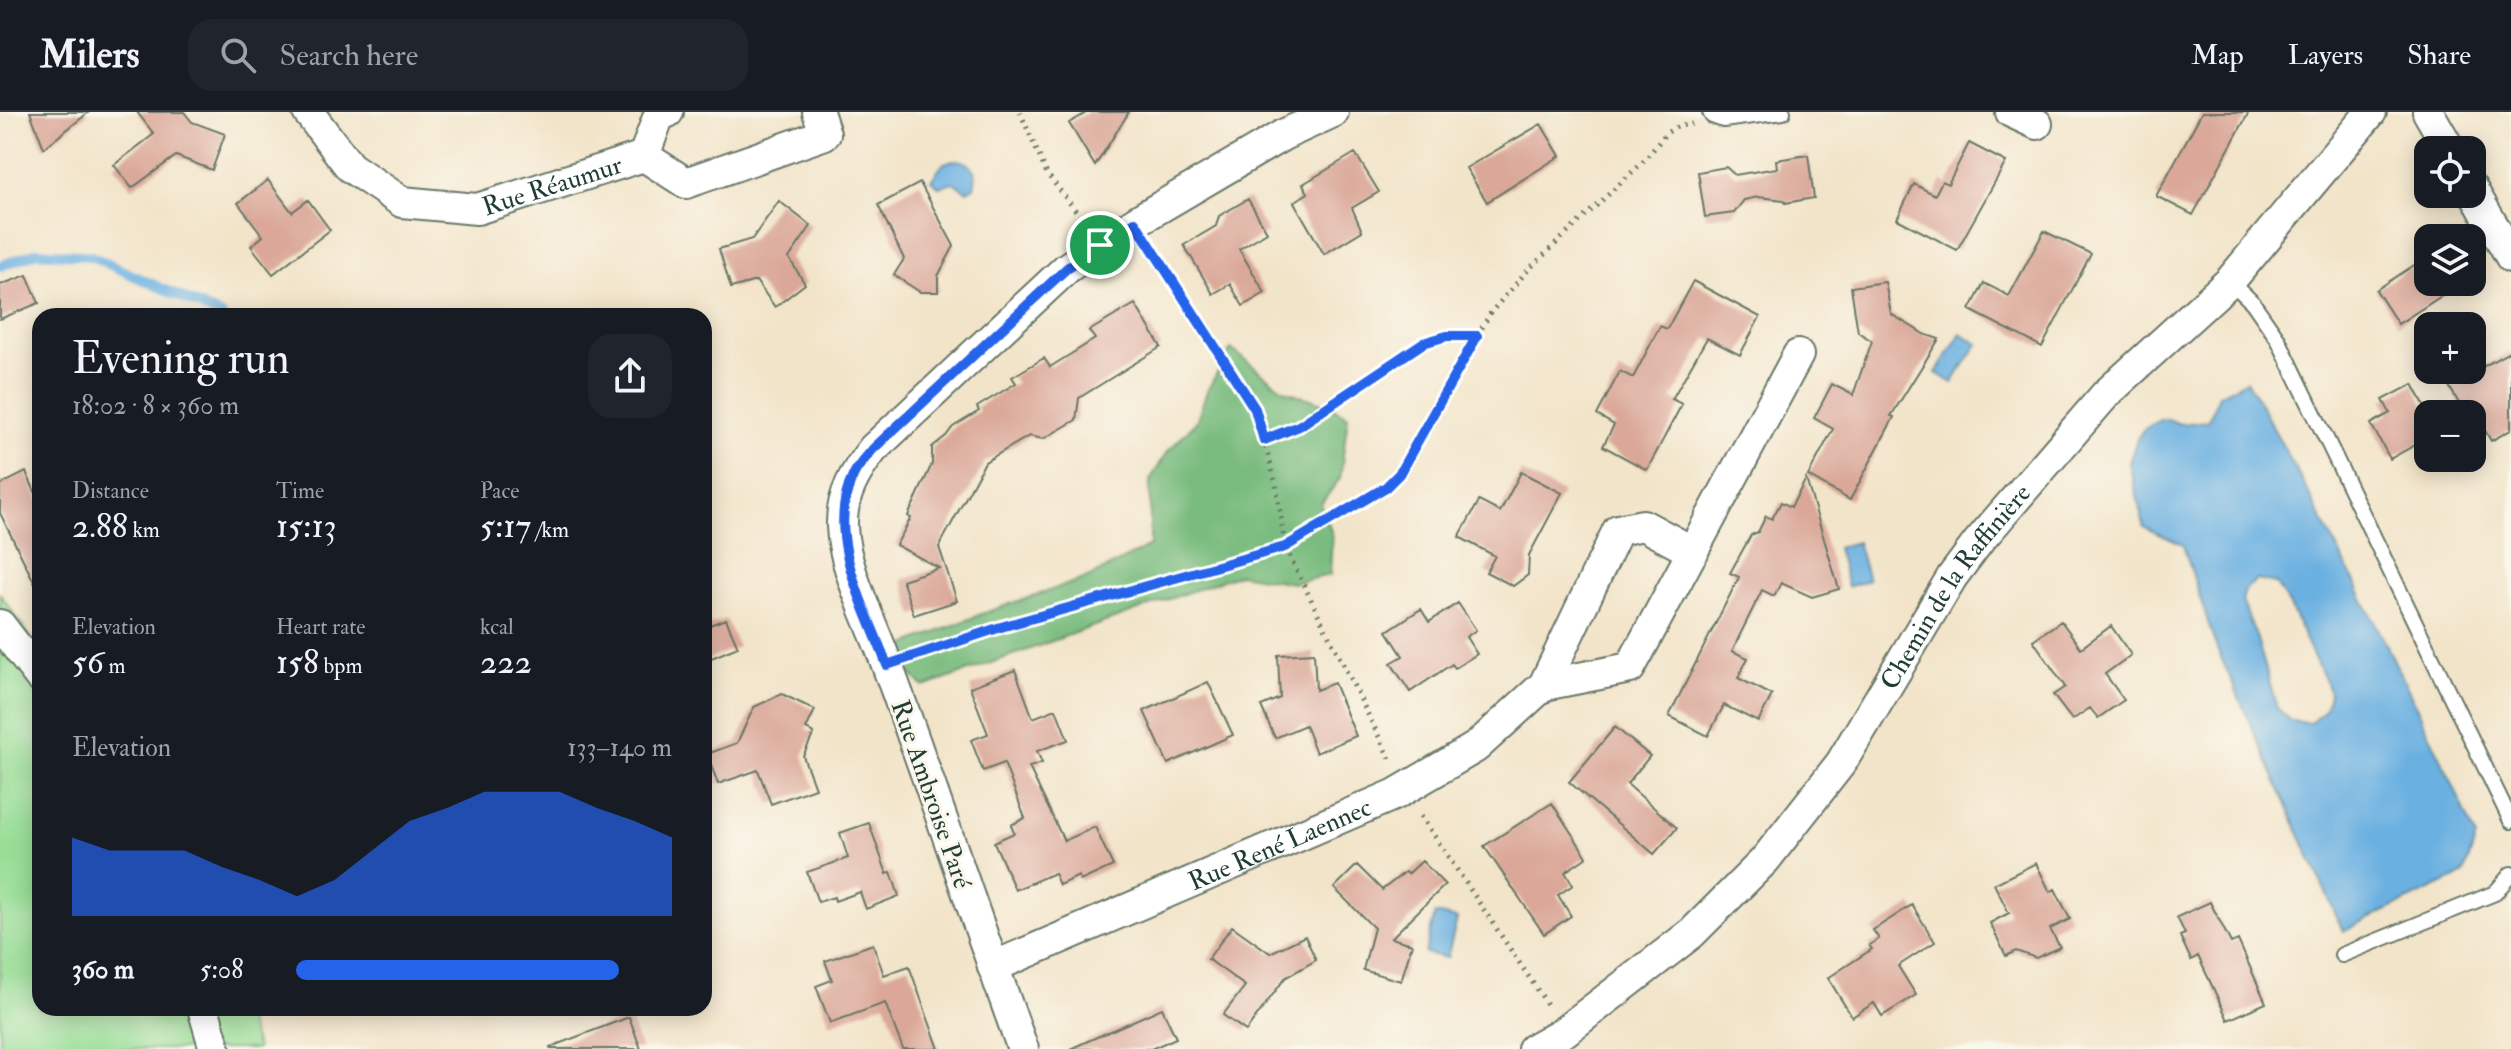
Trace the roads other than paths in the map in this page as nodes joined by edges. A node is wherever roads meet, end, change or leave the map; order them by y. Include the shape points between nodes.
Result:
1 (308, 112) edge
2 (668, 112) edge
3 (818, 112) edge
4 (1333, 112) edge
5 (1783, 112) edge
6 (2371, 112) edge
7 (2428, 112) edge
8 (1711, 114) edge
9 (2442, 136) edge
10 (644, 156) junction
11 (2483, 208) edge
12 (2511, 257) edge
13 (2230, 281) junction
14 (1798, 355) dead end
15 (1693, 552) junction
16 (0, 625) edge
17 (32, 667) edge
18 (1544, 685) junction
19 (2511, 821) edge
20 (2511, 874) edge
21 (2342, 955) dead end
22 (993, 967) junction
23 (205, 1016) edge
24 (1550, 1043) edge
25 (215, 1049) edge
26 (1023, 1049) edge

1 - 10 street, Rue Réaumur via 350,167 402,202 477,209
2 - 10 street, Rue Réaumur via 659,115
3 - 10 street, Rue Réaumur via 825,134 686,183
4 - 22 street, Rue Ambroise Paré via 1283,135 1067,268 873,449 846,494 846,556
5 - 8 lane via 1723,120
6 - 13 street, Chemin de la Raffinière
7 - 9 street
11 - 12 street
13 - 19 lane via 2278,339
13 - 24 street, Chemin de la Raffinière via 2106,394 1979,541 1841,763 1765,860 1692,933
14 - 15 street
15 - 18 street via 1630,668
15 - 18 street, Rue René Laennec via 1643,525 1618,530
16 - 17 street
18 - 22 street, Rue René Laennec via 1476,747 1405,789
20 - 21 lane via 2495,893
22 - 26 street, Rue Ambroise Paré
23 - 25 street

